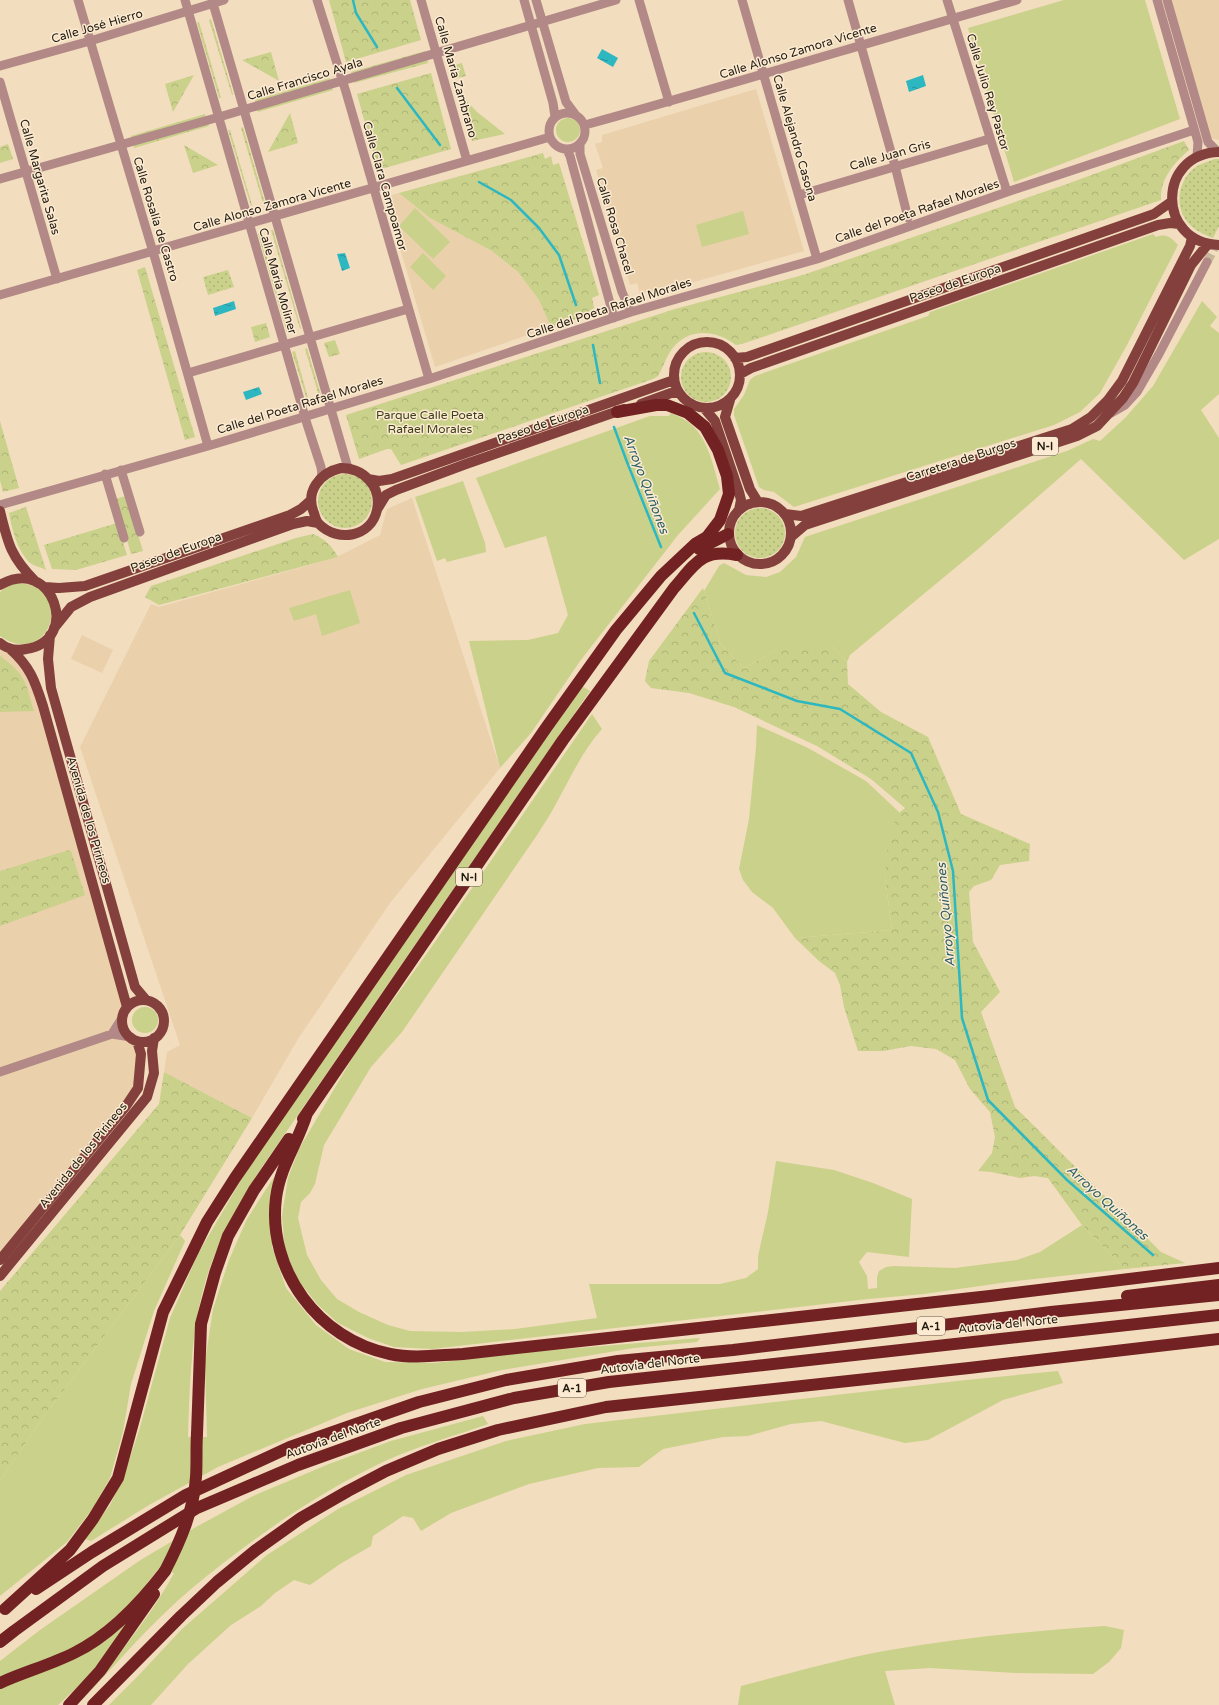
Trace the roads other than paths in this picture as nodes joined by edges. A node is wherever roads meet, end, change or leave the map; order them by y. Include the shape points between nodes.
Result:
1 (78, 0) edge
2 (185, 0) edge
3 (224, 0) edge
4 (317, 0) edge
5 (421, 0) edge
6 (524, 0) edge
7 (536, 0) edge
8 (616, 0) edge
9 (639, 0) edge
10 (742, 0) edge
11 (848, 0) edge
12 (946, 0) edge
13 (1017, 0) edge
14 (1157, 0) edge
15 (1167, 0) edge
16 (213, 2) edge
17 (188, 12) junction
18 (952, 18) junction
19 (543, 22) junction
20 (531, 25) junction
21 (90, 41) junction
22 (861, 44) junction
23 (437, 52) junction
24 (0, 66) edge
25 (764, 73) junction
26 (342, 80) junction
27 (0, 82) edge
28 (669, 102) junction
29 (244, 110) junction
30 (575, 114) junction
31 (219, 117) junction
32 (555, 117) junction
33 (585, 125) junction
34 (1194, 130) junction
35 (550, 137) junction
36 (989, 139) junction
37 (121, 145) junction
38 (580, 145) junction
39 (566, 150) junction
40 (1219, 152) edge
41 (1197, 156) junction
42 (467, 161) junction
43 (895, 166) junction
44 (26, 171) junction
45 (0, 179) edge
46 (372, 188) junction
47 (1006, 192) junction
48 (799, 195) junction
49 (1171, 202) junction
50 (275, 216) junction
51 (908, 218) dead end
52 (249, 224) junction
53 (1179, 224) junction
54 (1192, 236) junction
55 (1208, 244) junction
56 (1219, 245) edge
57 (153, 251) junction
58 (817, 259) junction
59 (1207, 262) tunnel mouth
60 (57, 279) junction
61 (0, 295) edge
62 (408, 308) junction
63 (631, 312) junction
64 (614, 318) junction
65 (310, 337) junction
66 (284, 345) junction
67 (735, 358) junction
68 (188, 373) junction
69 (740, 374) junction
70 (429, 379) junction
71 (674, 380) junction
72 (679, 393) junction
73 (730, 400) junction
74 (331, 408) junction
75 (704, 408) junction
76 (617, 412) junction
77 (1110, 414) junction
78 (305, 416) junction
79 (208, 446) junction
80 (348, 468) junction
81 (121, 470) junction
82 (105, 474) junction
83 (322, 476) junction
84 (368, 479) junction
85 (310, 501) junction
86 (758, 502) junction
87 (0, 505) edge
88 (378, 508) junction
89 (739, 510) junction
90 (0, 511) edge
91 (785, 514) junction
92 (318, 523) junction
93 (140, 532) dead end
94 (728, 534) junction
95 (791, 537) junction
96 (124, 538) dead end
97 (737, 555) junction
98 (681, 557) junction
99 (35, 581) junction
100 (0, 585) edge
101 (45, 587) junction
102 (52, 632) junction
103 (3, 645) edge
104 (146, 1000) junction
105 (127, 1007) junction
106 (122, 1018) junction
107 (112, 1034) junction
108 (154, 1038) junction
109 (134, 1039) junction
110 (0, 1072) edge
111 (307, 1113) junction
112 (0, 1260) edge
113 (1219, 1268) edge
114 (0, 1276) edge
115 (1219, 1284) edge
116 (1219, 1295) edge
117 (1051, 1312) junction
118 (1219, 1316) edge
119 (1219, 1339) edge
120 (165, 1571) junction
121 (3, 1612) edge
122 (0, 1642) edge
123 (0, 1683) edge
124 (69, 1705) edge
125 (93, 1705) edge

1 - 21 street, Calle Rosalía de Castro
2 - 17 street, Calle María Moliner
3 - 16 street, Calle José Hierro
4 - 26 street, Calle Clara Campoamor
5 - 23 street, Calle María Zambrano
6 - 20 street
7 - 19 street
8 - 19 street, Calle Francisco Ayala
9 - 28 street
10 - 25 street, Calle Alejandro Casona
11 - 22 street
12 - 18 street, Calle Julio Rey Pastor
13 - 18 street, Calle Alonso Zamora Vicente
14 - 34 street
15 - 40 street via 1208,142
16 - 17 street, Calle José Hierro
16 - 29 street, Calle María Moliner
17 - 21 street, Calle José Hierro
17 - 31 street, Calle María Moliner
18 - 22 street, Calle Alonso Zamora Vicente
18 - 36 street, Calle Julio Rey Pastor
19 - 20 street, Calle Francisco Ayala
19 - 30 street via 566,102
20 - 23 street, Calle Francisco Ayala
20 - 32 street via 554,103
21 - 24 street, Calle José Hierro
21 - 37 street, Calle Rosalía de Castro
22 - 25 street, Calle Alonso Zamora Vicente
22 - 43 street
23 - 26 street, Calle Francisco Ayala
23 - 42 street, Calle María Zambrano
25 - 28 street, Calle Alonso Zamora Vicente
25 - 48 street, Calle Alejandro Casona
26 - 29 street, Calle Francisco Ayala
26 - 46 street, Calle Clara Campoamor
27 - 44 street, Calle Margarita Salas
28 - 33 street, Calle Alonso Zamora Vicente
29 - 31 street, Calle Francisco Ayala
29 - 50 street, Calle María Moliner
30 - 32 street via 561,113
30 - 33 street
31 - 37 street, Calle Francisco Ayala
31 - 52 street, Calle María Moliner
32 - 35 street via 550,123
33 - 38 street via 586,132
34 - 41 street via 1198,142
34 - 47 street, Calle del Poeta Rafael Morales
35 - 39 street via 554,144
35 - 42 street, Calle Alonso Zamora Vicente
36 - 43 street, Calle Juan Gris
36 - 47 street, Calle Julio Rey Pastor
37 - 44 street, Calle Francisco Ayala
37 - 57 street, Calle Rosalía de Castro
38 - 39 street
38 - 63 street, Calle Rosa Chacel via 580,154 602,227 622,292
39 - 64 street, Calle Rosa Chacel via 570,156
40 - 41 main road
41 - 49 main road via 1177,175 1172,188
42 - 46 street, Calle Alonso Zamora Vicente
43 - 48 street, Calle Juan Gris
43 - 51 street
44 - 45 street, Calle Francisco Ayala
44 - 60 street, Calle Margarita Salas
46 - 50 street, Calle Alonso Zamora Vicente
46 - 62 street, Calle Clara Campoamor
47 - 58 street, Calle del Poeta Rafael Morales
48 - 58 street, Calle Alejandro Casona
49 - 53 main road
49 - 67 main road, Paseo de Europa via 1154,214 747,357
50 - 52 street, Calle Alonso Zamora Vicente
50 - 65 street, Calle María Moliner
52 - 57 street, Calle Alonso Zamora Vicente
52 - 66 street, Calle María Moliner
53 - 54 main road
53 - 69 main road, Paseo de Europa via 1170,223 1150,228
54 - 55 main road
54 - 91 main road, Carretera de Burgos / N-I via 1190,246 1122,381 1091,418 1072,429 801,516
55 - 56 main road
55 - 77 main road, Carretera de Burgos / N-I via 1191,265 1133,383
57 - 60 street, Calle Alonso Zamora Vicente
57 - 68 street, Calle Rosalía de Castro
58 - 63 street, Calle del Poeta Rafael Morales
59 - 77 street via 1137,392
60 - 61 street, Calle Alonso Zamora Vicente
62 - 65 street
62 - 70 street, Calle Clara Campoamor
63 - 64 street, Calle del Poeta Rafael Morales
64 - 70 street, Calle del Poeta Rafael Morales
65 - 66 street
65 - 74 street, Calle María Moliner
66 - 68 street
66 - 78 street, Calle María Moliner
67 - 69 main road
67 - 71 main road via 720,345 701,343 691,346 677,361
68 - 79 street, Calle Rosalía de Castro
69 - 73 main road via 736,392
70 - 74 street, Calle del Poeta Rafael Morales
71 - 72 main road
71 - 84 main road, Paseo de Europa via 392,479
72 - 75 main road via 690,404
72 - 76 main road, Paseo de Europa via 671,393
73 - 75 main road via 718,407
73 - 86 main road via 725,417 750,489
74 - 78 street, Calle del Poeta Rafael Morales
74 - 80 street, Calle María Moliner
75 - 89 main road via 715,421 739,492
76 - 88 main road, Paseo de Europa via 396,490 386,495
76 - 98 highway via 667,405 688,413 705,427 718,450 727,476 729,494 720,520 707,537
77 - 95 main road, Carretera de Burgos / N-I via 1097,426 1077,436 805,524
78 - 79 street, Calle del Poeta Rafael Morales
78 - 83 street, Calle María Moliner
79 - 81 street, Calle del Poeta Rafael Morales
80 - 83 main road via 333,470
80 - 84 main road via 360,472
81 - 82 street, Calle del Poeta Rafael Morales
81 - 93 street
82 - 87 street, Calle del Poeta Rafael Morales
82 - 96 street
83 - 85 main road via 314,488
84 - 88 main road via 374,487
85 - 92 main road
85 - 101 main road, Paseo de Europa via 290,515 85,586
86 - 89 main road
86 - 91 main road, N-I via 771,504
88 - 92 main road via 365,530 351,535 340,536 327,531
89 - 94 main road via 733,517
90 - 99 main road via 10,548 18,563
91 - 95 main road via 790,525
92 - 102 main road, Paseo de Europa via 293,524 90,598 71,607
94 - 97 main road via 732,549
94 - 98 highway, N-I
95 - 97 main road, N-I via 783,555 775,561 765,564 750,563
97 - 111 highway, N-I via 725,552 703,558 674,588 563,740
98 - 121 highway, N-I via 660,576 616,630 550,721 239,1172 207,1222 163,1312 118,1478 70,1550
99 - 100 main road via 24,578 12,579
99 - 101 main road
101 - 102 main road, Avenida de los Pirineos via 56,606 57,617
102 - 103 main road, Paseo de Europa via 42,643 32,648 20,650
102 - 104 main road, Avenida de los Pirineos via 48,658 52,688 135,987
103 - 105 main road, Avenida de los Pirineos via 28,666 42,700
104 - 105 main road
104 - 108 main road via 156,1005 164,1016 163,1028
105 - 106 main road
106 - 107 street
106 - 109 main road via 125,1030
107 - 109 street
107 - 110 street
108 - 109 main road via 148,1041
108 - 114 main road, Avenida de los Pirineos via 154,1073 147,1097
109 - 112 main road, Avenida de los Pirineos via 141,1054 138,1088
111 - 113 highway via 280,1178 274,1215 276,1236 286,1271 298,1292 320,1318 369,1349 391,1355 415,1357 463,1354
111 - 120 highway, N-I, bridge via 254,1190 228,1236 215,1273 201,1324 196,1478 192,1505 184,1531
115 - 117 highway via 1096,1300
116 - 117 highway, Autovía del Norte / A-1
117 - 121 highway, Autovía del Norte / A-1 via 733,1350 618,1361 506,1380 419,1402 290,1447 186,1495 92,1552
118 - 122 highway, Autovía del Norte / A-1 via 609,1382 514,1398 401,1428 298,1465 197,1508 103,1566
119 - 125 highway via 606,1407 498,1430 438,1449 386,1471 348,1491 301,1518 256,1550 180,1616
120 - 123 highway via 149,1591 107,1631 75,1653
120 - 124 highway via 154,1594 119,1644

